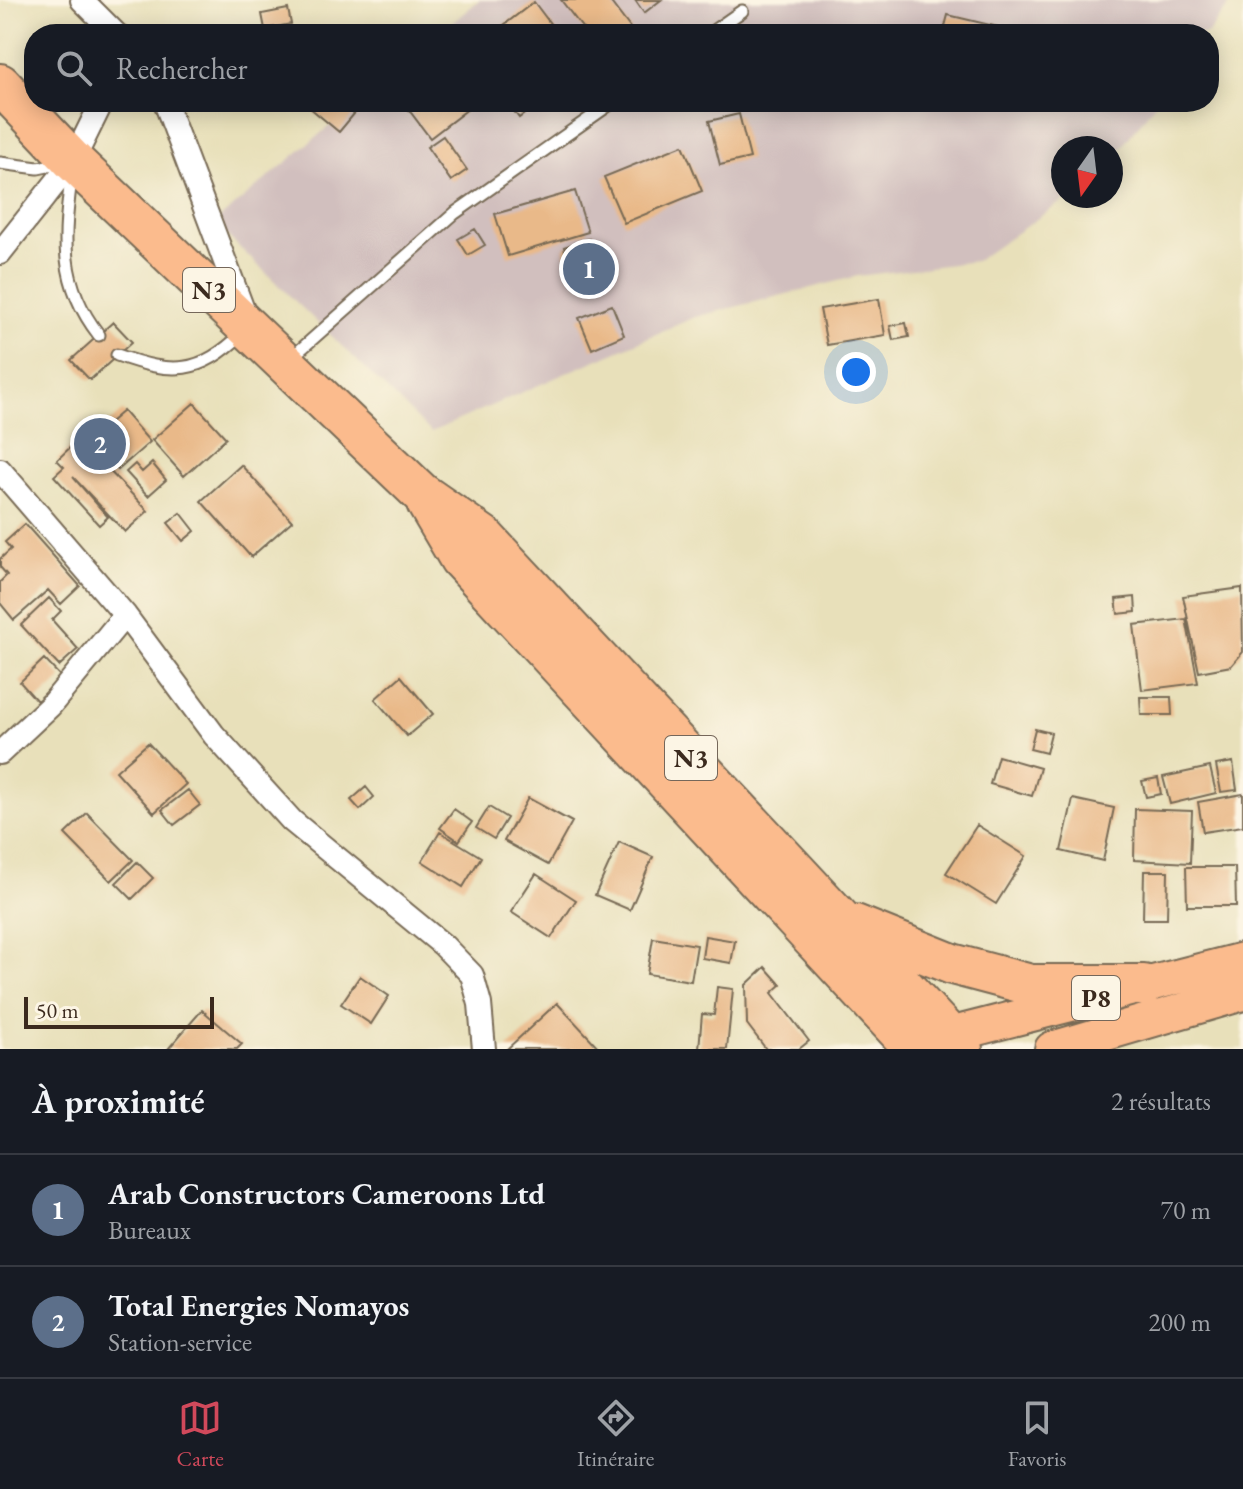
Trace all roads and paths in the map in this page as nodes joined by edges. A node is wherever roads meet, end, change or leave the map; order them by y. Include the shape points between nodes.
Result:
1 (82, 0) edge
2 (742, 11) dead end
3 (106, 24) edge
4 (723, 24) edge
5 (0, 84) edge
6 (24, 109) edge
7 (27, 112) edge
8 (97, 112) edge
9 (169, 112) edge
10 (599, 112) edge
11 (73, 161) junction
12 (0, 163) edge
13 (0, 253) edge
14 (249, 328) junction
15 (99, 335) dead end
16 (117, 355) dead end
17 (285, 364) junction
18 (0, 470) edge
19 (421, 493) junction
20 (125, 615) junction
21 (0, 753) edge
22 (844, 920) junction
23 (1243, 960) edge
24 (1144, 985) junction
25 (1243, 993) edge
26 (934, 1045) edge
27 (484, 1049) edge
28 (1052, 1049) edge

1 - 3 street
2 - 4 lane
5 - 6 highway, N3
7 - 11 highway, N3
8 - 11 street
9 - 14 street
10 - 17 lane via 455,213
11 - 12 lane via 38,168
11 - 13 street
11 - 14 highway, N3
11 - 15 lane via 65,229 69,284
14 - 16 lane via 224,352 196,368 149,366
14 - 17 highway, N3
17 - 19 highway, N3
18 - 20 street
19 - 22 highway, N3 via 483,536
19 - 26 highway, N3 via 460,559
20 - 21 street via 50,706
20 - 27 street via 214,735 292,821 472,975
22 - 24 highway via 952,964 1031,985
22 - 26 highway, N3
23 - 24 main road, P8
24 - 26 main road, P8
25 - 28 main road, P8

